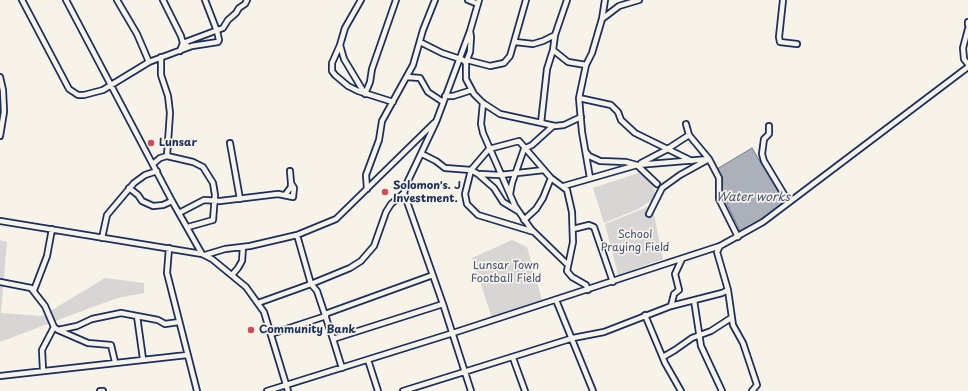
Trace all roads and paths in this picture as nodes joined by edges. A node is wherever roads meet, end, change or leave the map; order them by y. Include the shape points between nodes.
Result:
1 (22, 0) edge
2 (66, 0) edge
3 (117, 0) edge
4 (163, 0) edge
5 (205, 0) edge
6 (247, 0) edge
7 (361, 0) edge
8 (396, 0) edge
9 (435, 0) edge
10 (468, 0) edge
11 (526, 0) edge
12 (567, 0) edge
13 (605, 0) edge
14 (639, 0) edge
15 (783, 0) edge
16 (478, 2) edge
17 (602, 19) junction
18 (968, 30) edge
19 (217, 31) junction
20 (470, 31) junction
21 (555, 35) junction
22 (420, 42) junction
23 (515, 42) junction
24 (183, 44) junction
25 (797, 44) dead end
26 (340, 45) junction
27 (188, 48) junction
28 (553, 50) junction
29 (180, 52) junction
30 (161, 57) junction
31 (465, 60) junction
32 (149, 62) junction
33 (586, 65) junction
34 (968, 66) edge
35 (0, 77) edge
36 (407, 77) junction
37 (111, 86) junction
38 (472, 90) junction
39 (365, 94) junction
40 (445, 96) junction
41 (579, 98) junction
42 (393, 102) junction
43 (443, 102) junction
44 (483, 103) junction
45 (580, 117) junction
46 (436, 122) junction
47 (541, 123) junction
48 (686, 124) dead end
49 (553, 126) junction
50 (769, 126) dead end
51 (689, 135) junction
52 (0, 136) edge
53 (230, 143) dead end
54 (526, 148) junction
55 (489, 149) junction
56 (666, 150) junction
57 (586, 152) junction
58 (422, 154) junction
59 (167, 156) junction
60 (709, 159) junction
61 (692, 161) junction
62 (153, 164) junction
63 (637, 165) junction
64 (471, 170) junction
65 (544, 170) junction
66 (157, 171) junction
67 (290, 171) dead end
68 (516, 173) junction
69 (478, 174) junction
70 (500, 175) junction
71 (551, 178) junction
72 (590, 178) junction
73 (657, 184) dead end
74 (564, 186) junction
75 (130, 188) junction
76 (367, 189) junction
77 (404, 193) junction
78 (510, 196) junction
79 (240, 198) junction
80 (172, 201) junction
81 (215, 201) junction
82 (788, 201) junction
83 (518, 211) junction
84 (179, 213) junction
85 (649, 214) dead end
86 (524, 220) junction
87 (0, 221) edge
88 (188, 227) junction
89 (573, 229) junction
90 (52, 230) junction
91 (534, 232) junction
92 (297, 235) junction
93 (738, 237) junction
94 (102, 238) junction
95 (720, 246) junction
96 (243, 247) junction
97 (169, 248) junction
98 (204, 254) junction
99 (682, 259) junction
100 (568, 264) junction
101 (232, 275) junction
102 (433, 275) junction
103 (0, 282) edge
104 (613, 282) junction
105 (311, 284) junction
106 (34, 290) junction
107 (588, 290) junction
108 (728, 290) junction
109 (556, 300) junction
110 (694, 300) junction
111 (258, 303) junction
112 (444, 304) junction
113 (671, 306) junction
114 (325, 315) junction
115 (645, 315) junction
116 (137, 316) junction
117 (732, 318) junction
118 (179, 322) junction
119 (54, 326) junction
120 (58, 330) junction
121 (453, 333) junction
122 (271, 334) junction
123 (699, 334) junction
124 (572, 338) junction
125 (333, 339) junction
126 (187, 355) junction
127 (663, 357) junction
128 (513, 358) junction
129 (143, 359) junction
130 (368, 360) junction
131 (115, 362) junction
132 (342, 368) junction
133 (43, 370) junction
134 (465, 372) junction
135 (0, 376) edge
136 (286, 385) junction
137 (197, 391) edge
138 (267, 391) edge
139 (288, 391) edge
140 (378, 391) edge
141 (403, 391) edge
142 (471, 391) edge
143 (525, 391) edge
144 (593, 391) edge
145 (680, 391) edge
146 (722, 391) edge
147 (752, 391) edge

1 - 37 street via 69,90 84,95
2 - 37 street
3 - 32 street via 137,34
4 - 24 street
5 - 19 street
6 - 19 street via 223,28
7 - 26 street via 345,28
8 - 39 street
9 - 22 street
10 - 16 street
11 - 23 street
12 - 21 street
13 - 17 street
14 - 17 street via 619,6
15 - 25 street via 780,42
16 - 20 street
17 - 33 street
18 - 34 street via 963,48
19 - 24 street
19 - 27 street via 220,40 217,43
20 - 31 street
20 - 31 street via 470,52
21 - 23 street via 532,44
21 - 28 street
22 - 31 street via 442,53
22 - 36 street
23 - 31 street via 510,56 501,65 490,66
24 - 27 street
24 - 29 street
26 - 39 street via 344,59
26 - 39 street via 332,63 332,71 348,86
27 - 29 street
28 - 33 street via 568,62
28 - 47 street via 547,69
29 - 30 street
30 - 32 street
30 - 59 street via 161,75 170,113
31 - 38 street via 466,79
31 - 40 street
32 - 37 street
33 - 41 street
34 - 82 street
35 - 52 street via 4,112
36 - 42 street
36 - 43 street via 420,78 428,92
37 - 62 street
38 - 40 street
38 - 44 street
39 - 42 street
40 - 43 street
41 - 45 street
41 - 56 street via 611,105 630,129
42 - 76 street via 380,127 379,140 366,175
43 - 46 street
44 - 47 street via 504,116
44 - 55 street via 481,127
45 - 49 street via 564,125
45 - 57 street
46 - 58 street
46 - 76 street
47 - 49 street
48 - 51 street
49 - 54 street
50 - 82 street via 762,154
51 - 56 street
51 - 60 street
53 - 79 street
54 - 55 street via 518,141
54 - 65 street
54 - 68 street
55 - 64 street
55 - 70 street
56 - 61 street
56 - 63 street
57 - 63 street via 603,162 626,162
57 - 72 street
58 - 64 street via 444,168
58 - 77 street
59 - 62 street
59 - 81 street via 203,167 213,183
60 - 61 street
60 - 85 street via 680,174 662,188
60 - 93 street via 719,178 719,199
61 - 63 street
62 - 66 street
63 - 72 street
63 - 73 street
64 - 69 street
64 - 91 street via 466,199 474,213
65 - 68 street
65 - 71 street
66 - 75 street via 140,178
66 - 80 street
67 - 79 street via 290,187 285,195 267,194
68 - 70 street
68 - 78 street
69 - 70 street
69 - 83 street via 494,188 503,202
70 - 78 street
71 - 74 street
71 - 86 street via 536,209
72 - 74 street
74 - 89 street via 571,203
75 - 80 street via 142,201 153,206
75 - 94 street via 107,215
76 - 92 street via 341,216
77 - 102 street
77 - 105 street via 391,204 374,246 361,261
78 - 83 street
79 - 81 street
80 - 84 street
81 - 84 street via 204,200
81 - 88 street via 213,220
82 - 93 street via 763,222
83 - 86 street
84 - 88 street
86 - 91 street
87 - 90 street
88 - 98 street
89 - 100 street
89 - 104 street via 589,225 594,227
90 - 94 street
90 - 106 street via 47,256
91 - 100 street
92 - 96 street
92 - 105 street
93 - 95 street
94 - 97 street
95 - 99 street
95 - 108 street via 717,252
96 - 98 street
96 - 101 street via 242,261
97 - 98 street
97 - 118 street via 167,273
98 - 101 street
99 - 104 street
99 - 113 street via 675,274 679,290 674,294
100 - 107 street via 568,273
101 - 111 street via 246,287
102 - 112 street
102 - 114 street
103 - 106 street via 26,286
104 - 107 street
105 - 111 street
105 - 114 street via 317,291
106 - 119 street
107 - 109 street
108 - 110 street
108 - 117 street
109 - 121 street
109 - 124 street
110 - 113 street
110 - 123 street
111 - 122 street via 266,316
112 - 121 street
112 - 125 street
113 - 115 street
114 - 122 street
114 - 125 street
115 - 124 street via 604,332
115 - 127 street
116 - 118 street via 165,324
116 - 120 street via 121,313
116 - 129 street
117 - 123 street via 711,331
117 - 147 street via 757,385
118 - 126 street
119 - 120 street
119 - 133 street via 42,350
120 - 131 street via 88,343 111,345
121 - 130 street
121 - 134 street
122 - 136 street
123 - 127 street
123 - 146 street via 704,357
124 - 128 street
124 - 144 street
125 - 132 street
126 - 129 street
126 - 137 street
127 - 145 street
128 - 134 street
128 - 143 street
129 - 131 street
130 - 132 street
130 - 140 street
131 - 133 street
132 - 136 street
133 - 135 street
134 - 141 street
134 - 142 street
136 - 138 street
136 - 139 street

